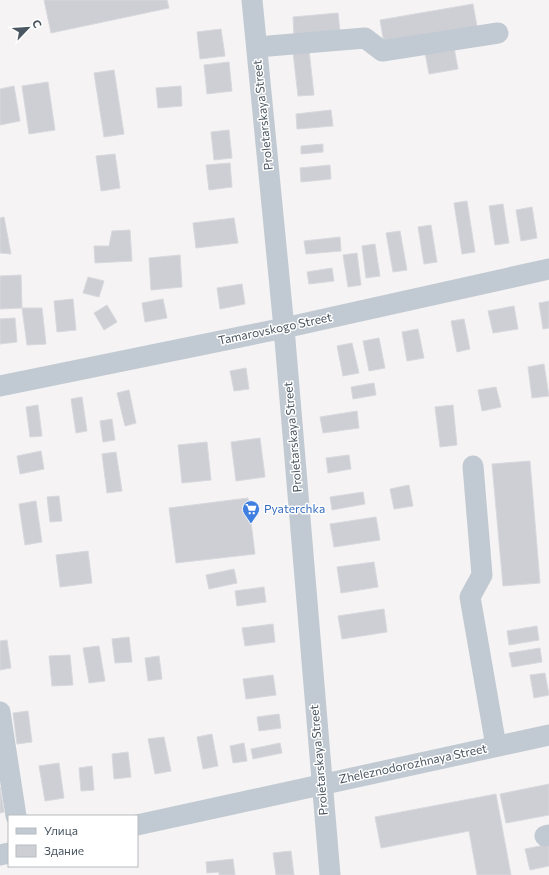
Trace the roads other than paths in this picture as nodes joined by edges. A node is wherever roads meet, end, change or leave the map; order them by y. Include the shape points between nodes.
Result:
1 (252, 0) edge
2 (498, 33) dead end
3 (257, 47) junction
4 (549, 269) edge
5 (284, 328) junction
6 (0, 386) edge
7 (473, 466) dead end
8 (0, 712) edge
9 (549, 735) edge
10 (496, 746) junction
11 (321, 784) junction
12 (16, 815) edge
13 (138, 825) edge
14 (330, 875) edge

1 - 3 street, Proletarskaya Street
2 - 3 street via 382,51 365,38
3 - 5 street, Proletarskaya Street
4 - 5 street, Tamarovskogo Street
5 - 6 street, Tamarovskogo Street
5 - 11 street, Proletarskaya Street
7 - 10 street via 482,575 470,597
8 - 12 street
9 - 10 street, Zheleznodorozhnaya Street
10 - 11 street, Zheleznodorozhnaya Street
11 - 13 street, Zheleznodorozhnaya Street
11 - 14 street, Proletarskaya Street

